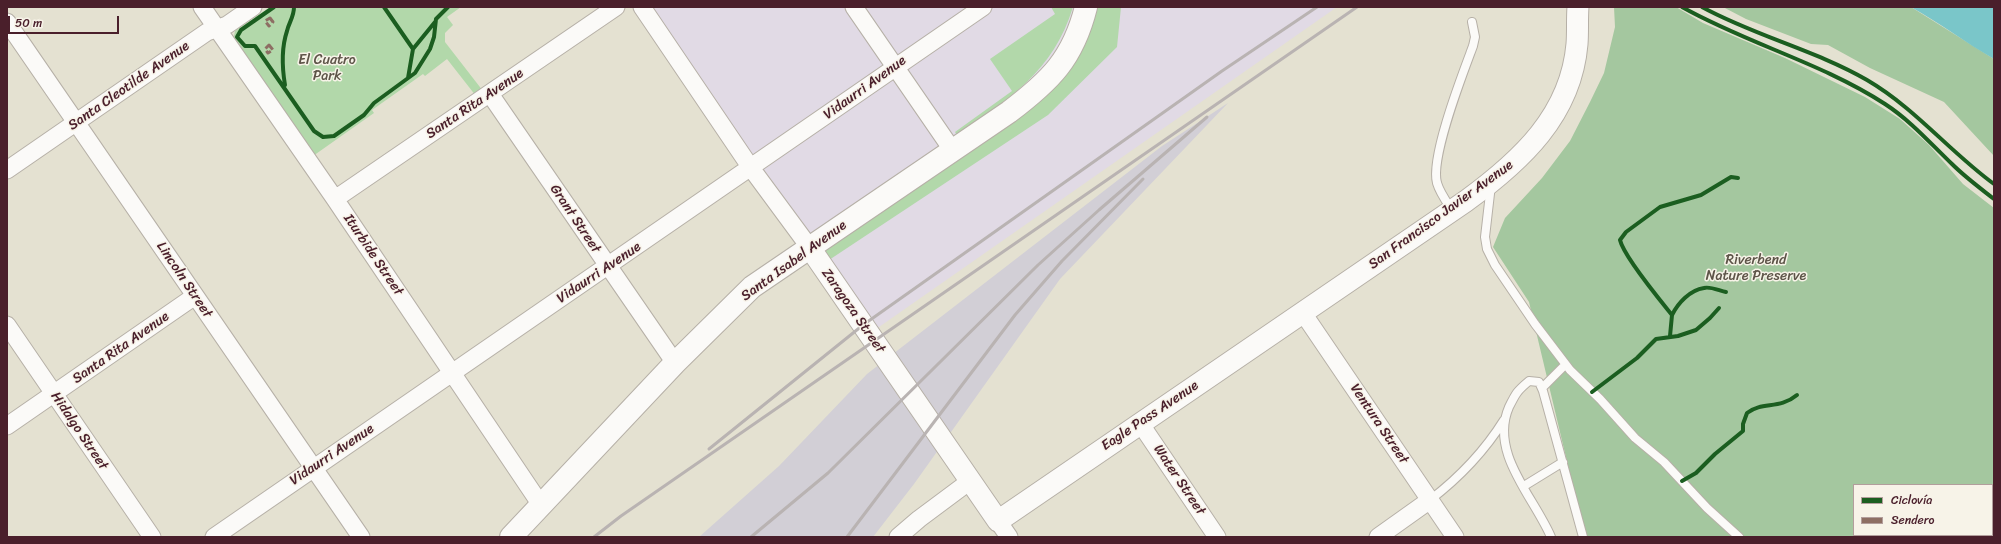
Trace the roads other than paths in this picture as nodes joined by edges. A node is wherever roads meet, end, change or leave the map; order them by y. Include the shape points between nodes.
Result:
1 (202, 7) edge
2 (253, 7) edge
3 (616, 7) edge
4 (642, 7) edge
5 (854, 7) edge
6 (983, 7) edge
7 (1086, 7) edge
8 (1578, 7) edge
9 (7, 22) edge
10 (1472, 22) dead end
11 (217, 29) junction
12 (896, 69) junction
13 (490, 94) junction
14 (76, 122) junction
15 (953, 151) junction
16 (751, 168) junction
17 (7, 170) edge
18 (1492, 182) junction
19 (335, 199) junction
20 (1452, 210) junction
21 (810, 248) junction
22 (608, 267) junction
23 (195, 296) junction
24 (1303, 312) junction
25 (7, 325) edge
26 (675, 363) junction
27 (1565, 365) junction
28 (451, 374) junction
29 (1542, 388) junction
30 (54, 394) junction
31 (1504, 420) junction
32 (1140, 423) junction
33 (7, 426) edge
34 (1563, 462) junction
35 (313, 468) junction
36 (970, 481) junction
37 (1524, 486) junction
38 (1430, 500) junction
39 (540, 505) junction
40 (1003, 529) edge
41 (152, 537) edge
42 (214, 537) edge
43 (361, 537) edge
44 (511, 537) edge
45 (898, 537) edge
46 (1217, 537) edge
47 (1378, 537) edge
48 (1455, 537) edge
49 (1551, 537) edge
50 (1583, 537) edge
51 (1739, 537) edge

1 - 11 street, Iturbide Street
2 - 11 street, Santa Cleotilde Avenue
3 - 13 street, Santa Rita Avenue
4 - 16 street, Zaragoza Street
5 - 12 street
6 - 12 street, Vidaurri Avenue via 902,61
7 - 15 main road, Santa Isabel Avenue via 1081,27 1062,63 1040,88
8 - 18 street, San Francisco Javier Avenue via 1577,45 1567,86 1551,120 1524,154
9 - 14 street, Lincoln Street
10 - 20 lane via 1475,37 1473,46 1448,117 1436,166 1436,182
11 - 14 street, Santa Cleotilde Avenue via 206,32
11 - 19 street, Iturbide Street
12 - 15 street
12 - 16 street, Vidaurri Avenue
13 - 19 street, Santa Rita Avenue
13 - 22 street, Grant Street
14 - 17 street, Santa Cleotilde Avenue
14 - 23 street, Lincoln Street
15 - 21 main road, Santa Isabel Avenue
16 - 21 street, Zaragoza Street
16 - 22 street, Vidaurri Avenue
18 - 20 street, San Francisco Javier Avenue
18 - 27 lane via 1485,237 1490,258
19 - 28 street, Iturbide Street
20 - 24 street, San Francisco Javier Avenue
21 - 26 main road, Santa Isabel Avenue via 752,287
21 - 36 street, Zaragoza Street
22 - 26 street, Grant Street
22 - 28 street, Vidaurri Avenue
23 - 30 street, Santa Rita Avenue
23 - 35 street, Lincoln Street
24 - 32 street, Eagle Pass Avenue
24 - 38 street, Ventura Street
25 - 30 street, Hidalgo Street
26 - 39 main road, Santa Isabel Avenue
27 - 29 lane
27 - 51 lane via 1635,438 1664,462 1707,508
28 - 35 street, Vidaurri Avenue
28 - 39 street, Iturbide Street
29 - 31 lane via 1539,382 1529,381 1517,390
29 - 34 lane
30 - 33 street, Santa Rita Avenue
30 - 41 street, Hidalgo Street
31 - 37 lane via 1508,454
31 - 38 lane via 1482,452 1450,485
32 - 40 street, Eagle Pass Avenue
32 - 46 street, Water Street
34 - 37 lane
34 - 50 lane
35 - 42 street, Vidaurri Avenue
35 - 43 street, Lincoln Street
36 - 40 street, Zaragoza Street
36 - 45 street
37 - 49 lane
38 - 47 street
38 - 48 street, Ventura Street
39 - 44 main road, Santa Isabel Avenue

